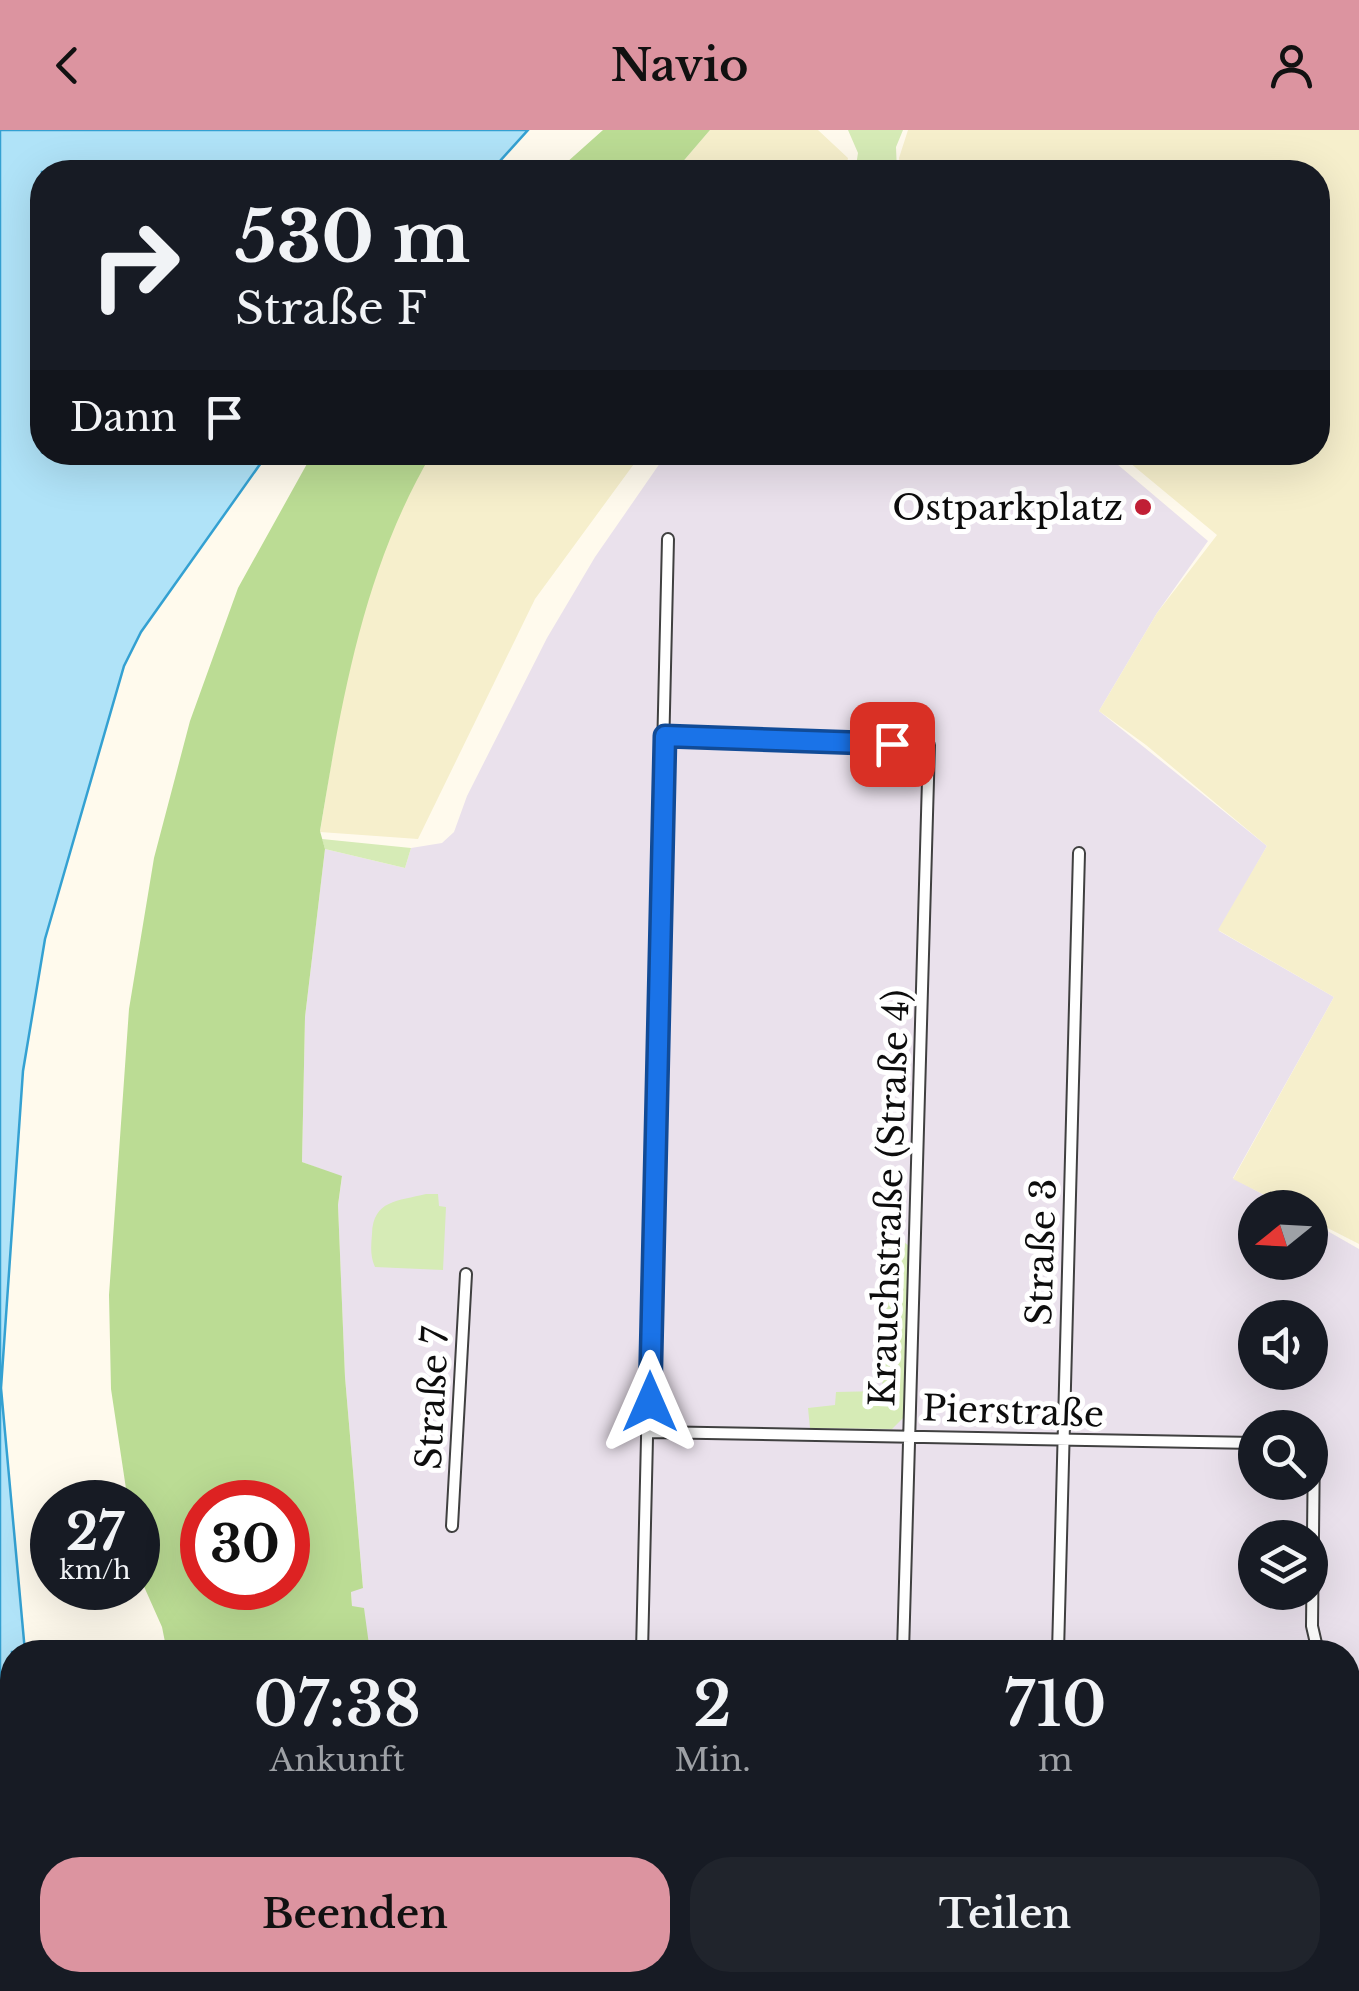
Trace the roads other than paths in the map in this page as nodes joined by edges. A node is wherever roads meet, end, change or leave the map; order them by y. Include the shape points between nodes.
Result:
1 (668, 538) dead end
2 (665, 736) junction
3 (1078, 853) dead end
4 (466, 1274) dead end
5 (650, 1432) junction
6 (909, 1435) junction
7 (1062, 1440) junction
8 (1238, 1443) edge
9 (452, 1526) dead end
10 (1313, 1610) edge
11 (642, 1640) edge
12 (903, 1640) edge
13 (1058, 1640) edge
14 (1317, 1640) edge

1 - 2 street
2 - 5 street
2 - 6 street, Krauchstraße (Straße 4) via 929,745
3 - 7 street, Straße 3
4 - 9 street, Straße 7
5 - 6 street, Pierstraße
5 - 11 street
6 - 7 street, Pierstraße
6 - 12 street, Krauchstraße (Straße 4)
7 - 8 street, Pierstraße
7 - 13 street, Straße 3
10 - 14 street

